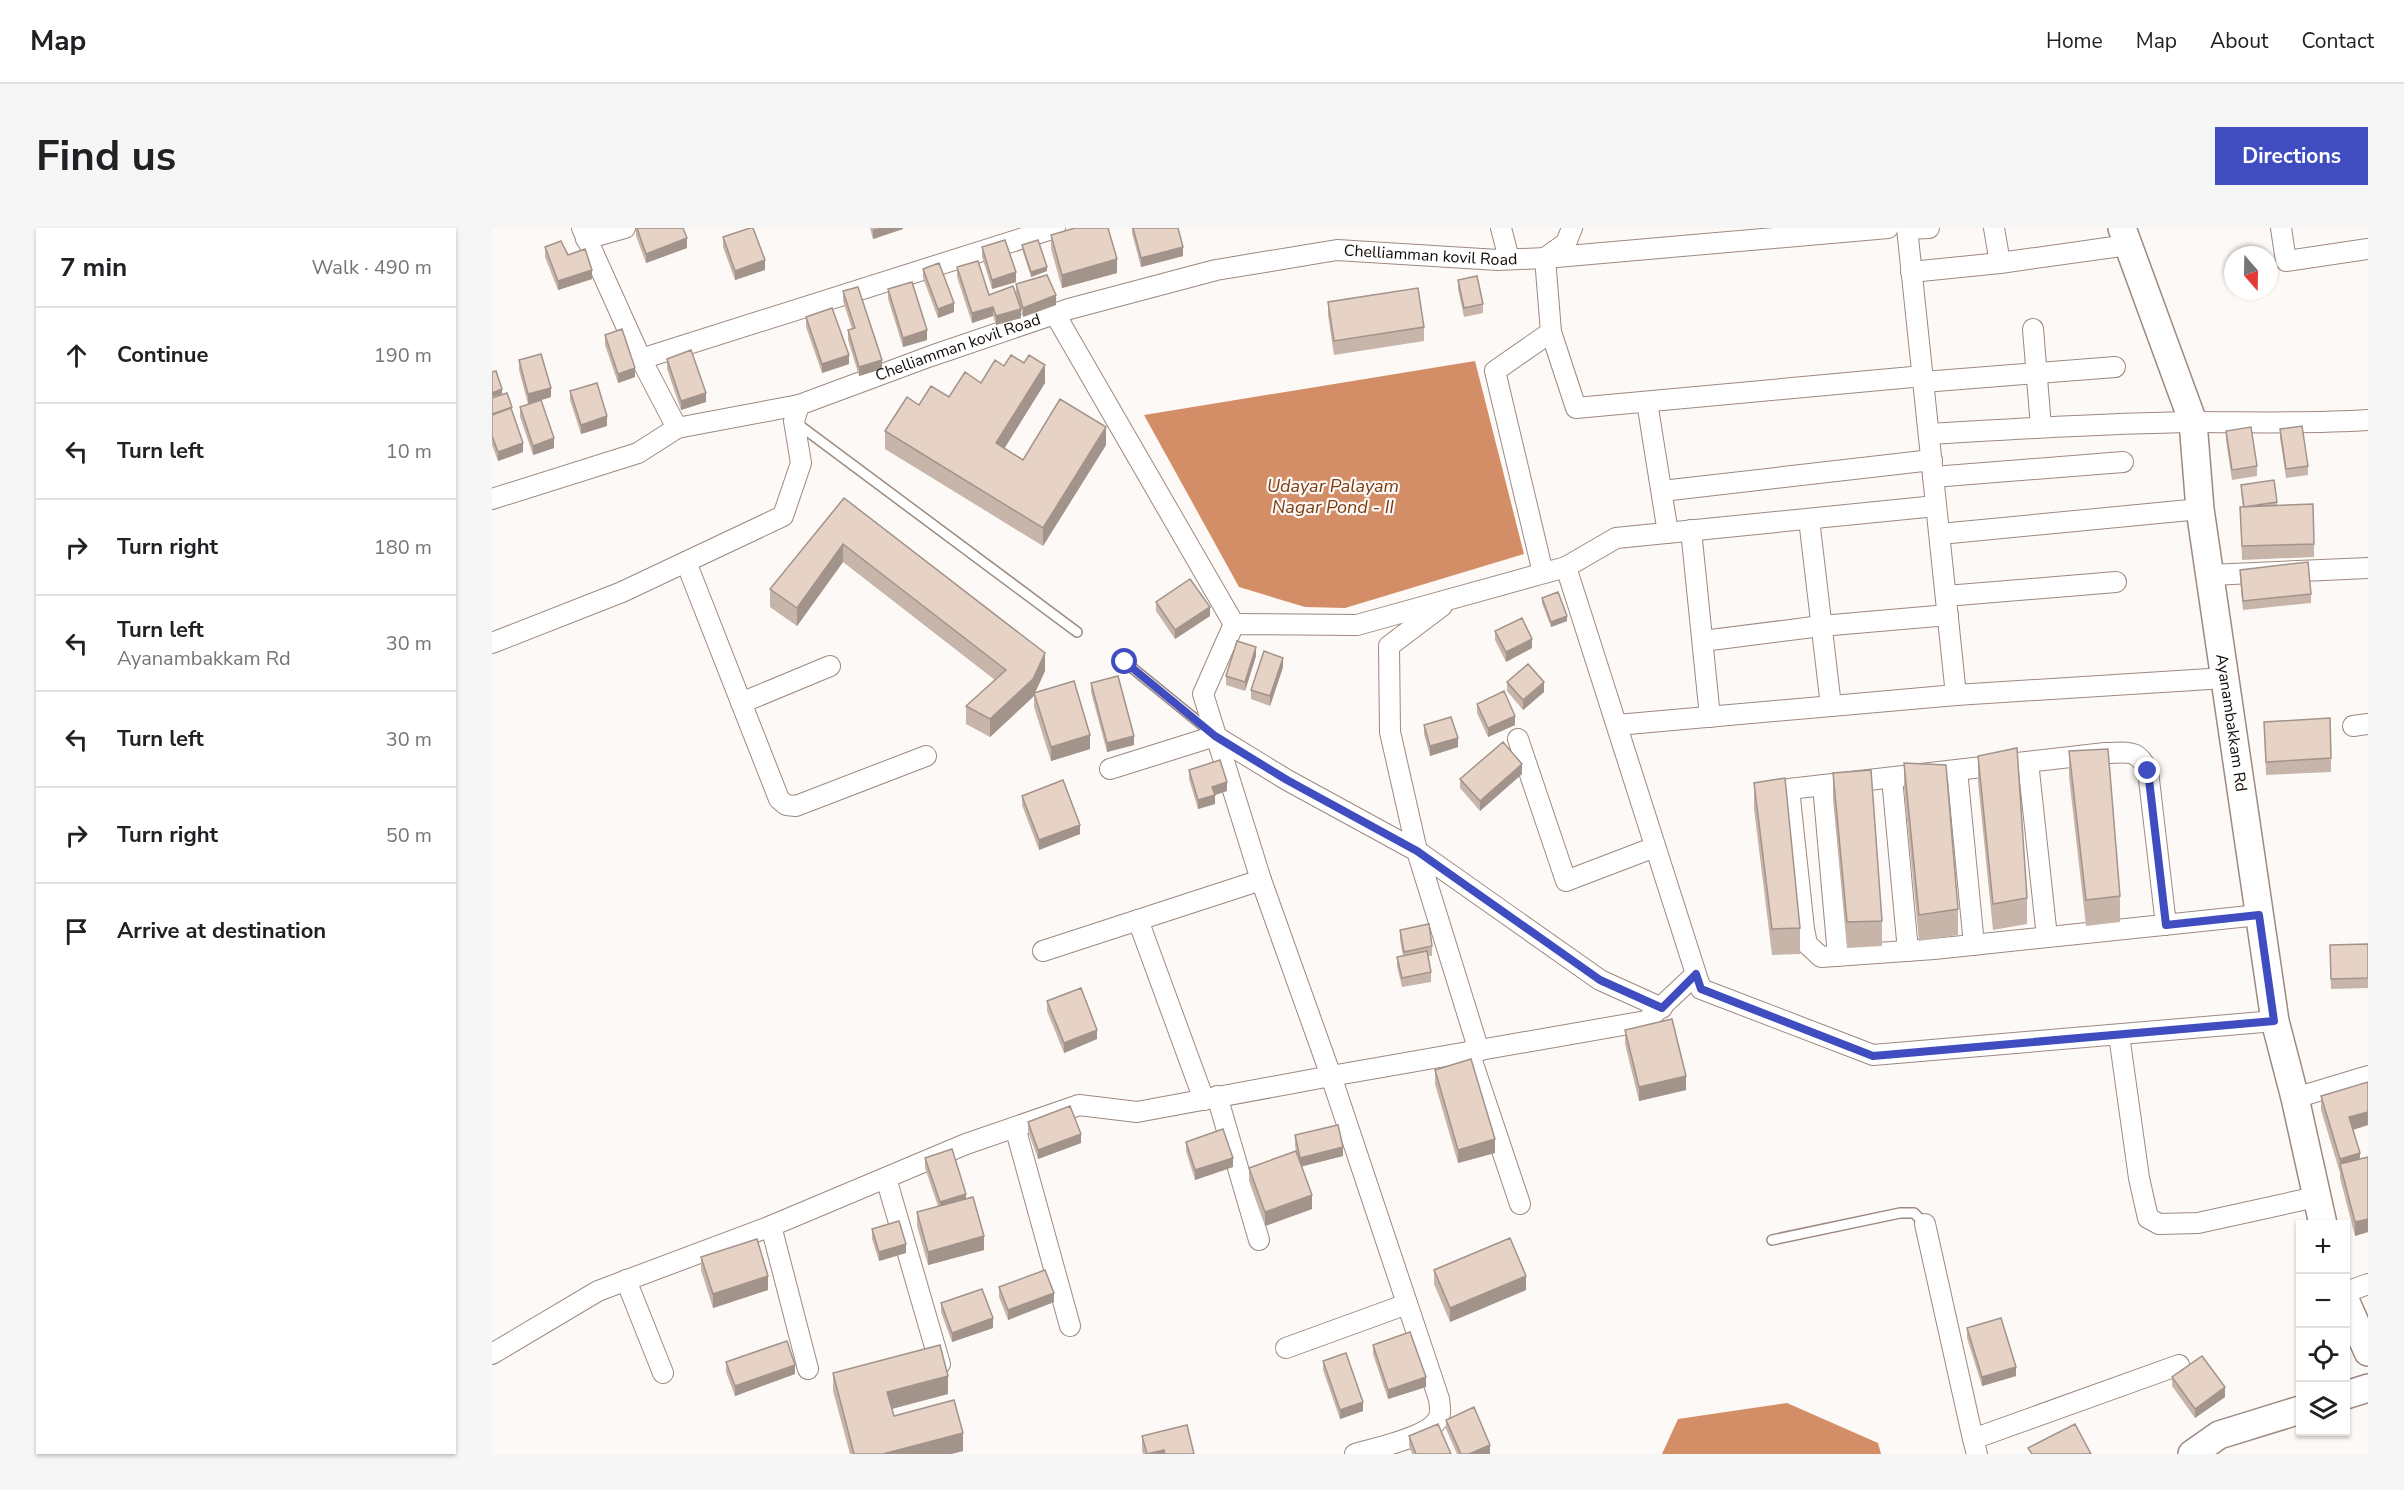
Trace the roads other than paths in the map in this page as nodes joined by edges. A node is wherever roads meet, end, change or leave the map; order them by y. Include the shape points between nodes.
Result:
1 (626, 228) edge
2 (1055, 228) edge
3 (1501, 228) edge
4 (1572, 228) edge
5 (1901, 228) edge
6 (1929, 228) edge
7 (1994, 228) edge
8 (2281, 228) edge
9 (584, 234) edge
10 (1016, 234) edge
11 (1763, 234) edge
12 (2125, 236) edge
13 (2368, 249) edge
14 (1545, 258) junction
15 (1509, 260) junction
16 (2000, 263) junction
17 (1911, 272) junction
18 (1056, 314) junction
19 (2033, 328) dead end
20 (1551, 332) junction
21 (641, 359) junction
22 (2115, 367) dead end
23 (2037, 373) junction
24 (1923, 379) junction
25 (1647, 402) junction
26 (796, 413) junction
27 (2368, 420) edge
28 (2193, 422) junction
29 (2041, 427) junction
30 (677, 428) junction
31 (1929, 434) junction
32 (2122, 462) dead end
33 (1933, 469) junction
34 (1662, 491) junction
35 (492, 499) edge
36 (1936, 506) junction
37 (2200, 509) junction
38 (1809, 519) junction
39 (1691, 530) junction
40 (1668, 533) junction
41 (1940, 534) junction
42 (686, 562) junction
43 (1566, 567) junction
44 (2368, 568) edge
45 (1544, 573) junction
46 (2210, 575) junction
47 (2116, 582) dead end
48 (1451, 599) junction
49 (1947, 605) junction
50 (1234, 624) junction
51 (1821, 626) junction
52 (1077, 632) dead end
53 (1703, 641) junction
54 (492, 643) edge
55 (1125, 662) dead end
56 (830, 666) dead end
57 (2225, 678) junction
58 (1956, 695) junction
59 (741, 703) junction
60 (1831, 706) junction
61 (1710, 717) junction
62 (1617, 725) junction
63 (1215, 736) junction
64 (1518, 739) dead end
65 (926, 756) dead end
66 (2028, 762) junction
67 (1110, 769) dead end
68 (1957, 770) junction
69 (1892, 778) junction
70 (1823, 785) junction
71 (1655, 847) junction
72 (1417, 851) junction
73 (1261, 879) junction
74 (2259, 915) junction
75 (1138, 920) junction
76 (2166, 925) junction
77 (2048, 937) junction
78 (1974, 945) junction
79 (1043, 951) dead end
80 (1908, 951) junction
81 (1838, 956) junction
82 (1696, 974) junction
83 (1662, 1008) junction
84 (2274, 1021) junction
85 (2119, 1035) junction
86 (1474, 1051) junction
87 (1331, 1076) junction
88 (2368, 1076) edge
89 (1210, 1098) junction
90 (2295, 1098) junction
91 (1015, 1127) junction
92 (886, 1178) junction
93 (2316, 1197) junction
94 (1520, 1204) dead end
95 (2322, 1220) edge
96 (1925, 1224) joint
97 (771, 1226) junction
98 (1259, 1240) dead end
99 (1772, 1240) dead end
100 (626, 1280) junction
101 (2368, 1284) edge
102 (2350, 1291) edge
103 (1407, 1304) junction
104 (2350, 1311) edge
105 (1070, 1326) dead end
106 (1286, 1348) dead end
107 (2368, 1352) edge
108 (492, 1353) edge
109 (940, 1365) edge
110 (2179, 1365) dead end
111 (807, 1369) dead end
112 (663, 1373) dead end
113 (2368, 1388) edge
114 (2350, 1394) edge
115 (2296, 1412) edge
116 (1975, 1447) edge
117 (1355, 1454) edge
118 (2192, 1454) edge

1 - 9 street
2 - 10 street
3 - 15 street
4 - 14 street via 1566,243
5 - 6 street, Chelliamman kovil Road
5 - 11 street, Chelliamman kovil Road
5 - 17 street
7 - 16 street
8 - 13 street via 2286,261
9 - 21 street
10 - 21 street
11 - 14 street, Chelliamman kovil Road
12 - 16 street
12 - 28 street, Ayanambakkam Rd
14 - 15 street, Chelliamman kovil Road
14 - 20 street
15 - 18 street, Chelliamman kovil Road via 1337,250 1216,270
16 - 17 street
17 - 24 street
18 - 26 street, Chelliamman kovil Road via 931,356
18 - 50 street
19 - 23 street
20 - 25 street via 1576,408
20 - 45 street via 1495,371
21 - 30 street
22 - 23 street
23 - 24 street
23 - 29 street
24 - 25 street
24 - 31 street
25 - 34 street
26 - 30 street, Chelliamman kovil Road
26 - 42 street via 801,463 783,516
26 - 52 lane
27 - 28 street
28 - 29 street
28 - 37 street, Ayanambakkam Rd
29 - 31 street
30 - 35 street via 638,453
31 - 33 street
32 - 33 street
33 - 34 street
33 - 36 street
34 - 40 street
36 - 38 street
36 - 41 street
37 - 41 street
37 - 46 street, Ayanambakkam Rd
38 - 39 street
38 - 51 street
39 - 40 street
39 - 53 street
40 - 43 street via 1616,538
41 - 49 street
42 - 54 street via 622,592
42 - 59 street
43 - 45 street
43 - 62 street
44 - 46 street
45 - 48 street
46 - 57 street, Ayanambakkam Rd
47 - 49 street
48 - 50 street via 1358,625
48 - 72 street via 1389,646 1390,732
49 - 51 street
49 - 58 street
50 - 63 street via 1203,694
51 - 53 street
51 - 60 street
53 - 61 street
55 - 63 lane
56 - 59 street
57 - 58 street
57 - 74 street, Ayanambakkam Rd
58 - 60 street
59 - 65 street via 779,799 786,805 796,806
60 - 61 street
61 - 62 street
62 - 71 street
63 - 67 street
63 - 72 street
63 - 73 street
64 - 71 street via 1566,881
66 - 68 street
66 - 76 street via 2105,753 2133,753 2142,757 2148,771
66 - 77 street
68 - 69 street
68 - 78 street
69 - 70 street
69 - 80 street
70 - 81 street
70 - 81 street via 1789,789 1807,944 1821,957
71 - 82 street
72 - 83 street via 1600,980
72 - 86 street
73 - 75 street
73 - 87 street
74 - 76 street
74 - 84 street, Ayanambakkam Rd
75 - 79 street
75 - 89 street
76 - 77 street
77 - 78 street
78 - 80 street
80 - 81 street
82 - 83 street
82 - 85 street via 1701,989 1873,1056
83 - 86 street via 1646,1021
84 - 85 street
84 - 90 street, Ayanambakkam Rd
85 - 93 street via 2148,1218 2159,1224 2198,1223
86 - 87 street
86 - 94 street
87 - 89 street
87 - 103 street
88 - 90 street
89 - 91 street via 1137,1112 1078,1105
89 - 98 street
90 - 93 street, Ayanambakkam Rd
91 - 92 street
91 - 105 street
92 - 97 street
92 - 109 street
93 - 95 street, Ayanambakkam Rd
96 - 99 lane via 1914,1213 1900,1213
96 - 116 street
97 - 100 street
97 - 111 street
100 - 108 street via 598,1291
100 - 112 street
101 - 102 street
103 - 106 street
103 - 117 street via 1441,1410 1436,1422 1423,1432
104 - 107 street
110 - 116 street
113 - 114 street
115 - 118 street via 2219,1435

